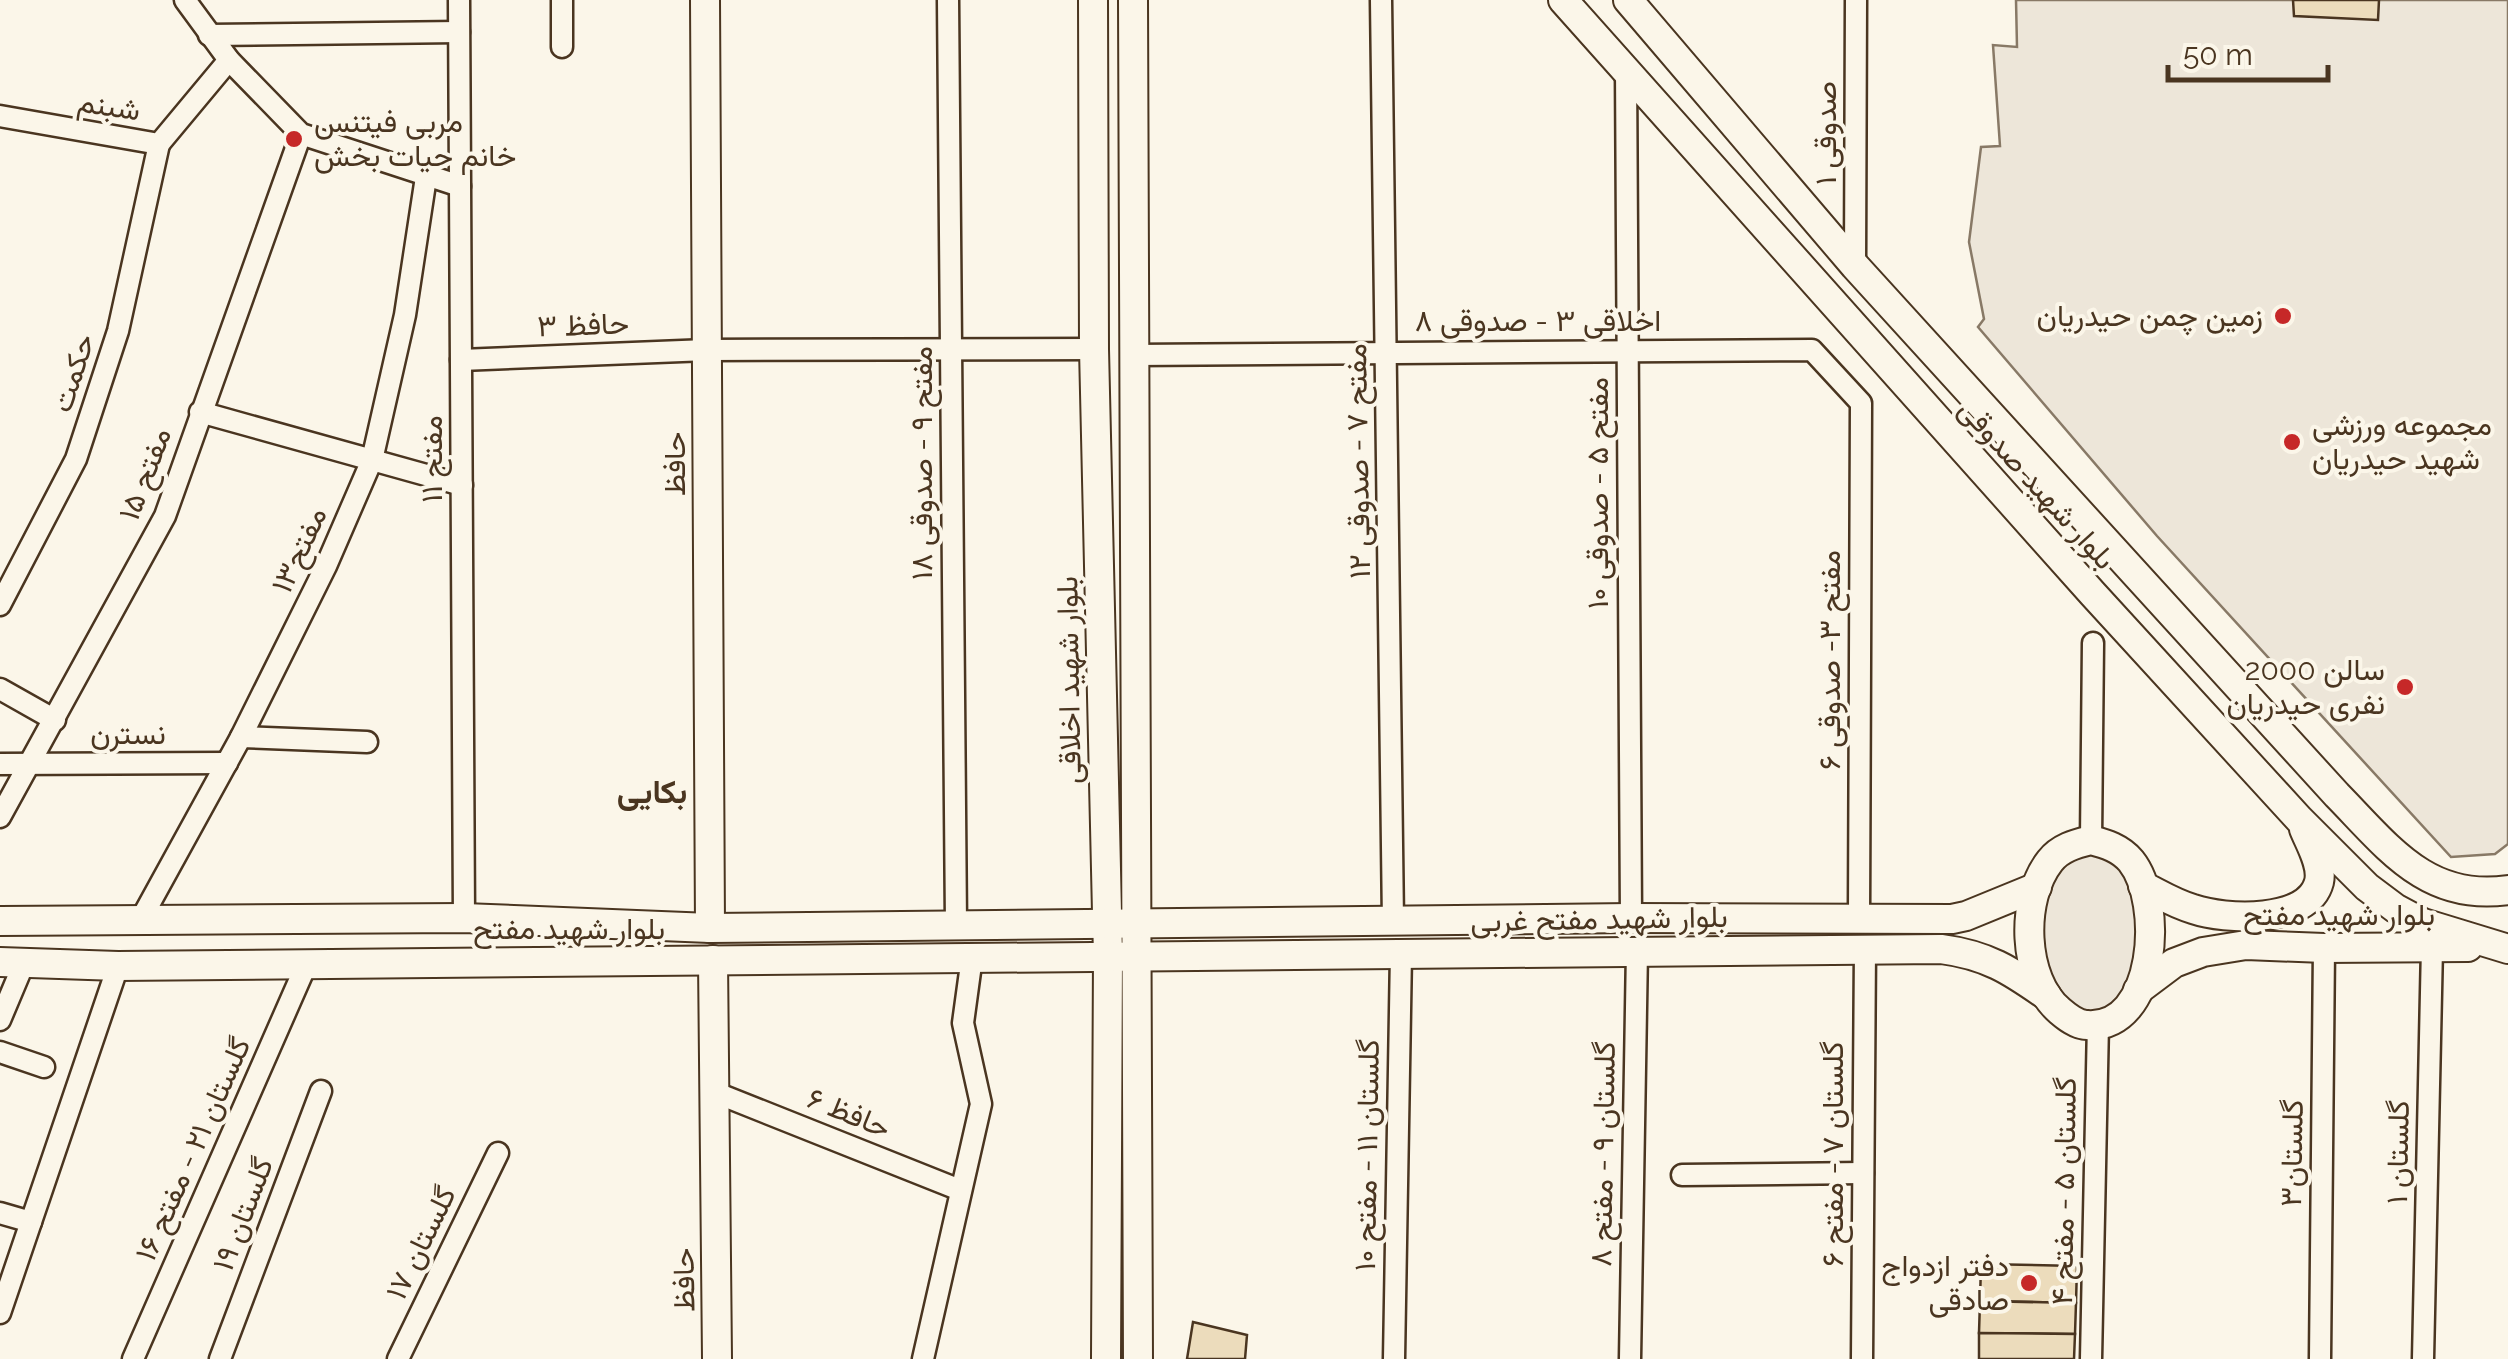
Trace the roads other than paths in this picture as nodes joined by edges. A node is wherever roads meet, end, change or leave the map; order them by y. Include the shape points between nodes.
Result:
1 (185, 0) edge
2 (459, 0) edge
3 (562, 0) edge
4 (705, 0) edge
5 (948, 0) edge
6 (1093, 0) edge
7 (1133, 0) edge
8 (1381, 0) edge
9 (1563, 0) edge
10 (1628, 0) edge
11 (1856, 0) edge
12 (459, 32) junction
13 (209, 36) junction
14 (562, 47) dead end
15 (229, 60) junction
16 (1626, 68) junction
17 (0, 116) edge
18 (301, 134) junction
19 (158, 144) junction
20 (426, 176) junction
21 (460, 186) junction
22 (1855, 266) junction
23 (952, 349) junction
24 (1094, 349) junction
25 (707, 350) junction
26 (1628, 350) junction
27 (1387, 352) junction
28 (1134, 355) junction
29 (462, 360) junction
30 (1860, 403) joint
31 (200, 412) junction
32 (372, 460) junction
33 (462, 485) junction
34 (0, 605) edge
35 (2093, 642) dead end
36 (0, 689) edge
37 (56, 720) junction
38 (241, 737) junction
39 (367, 742) dead end
40 (227, 763) junction
41 (0, 764) edge
42 (30, 764) junction
43 (0, 816) edge
44 (2300, 819) junction
45 (2090, 840) junction
46 (2143, 886) junction
47 (2037, 887) junction
48 (2502, 897) edge
49 (464, 918) junction
50 (1630, 918) junction
51 (1859, 918) junction
52 (141, 919) junction
53 (0, 921) edge
54 (1393, 922) junction
55 (1184, 924) junction
56 (956, 925) junction
57 (1108, 925) junction
58 (1138, 925) junction
59 (1062, 926) junction
60 (710, 928) junction
61 (2432, 947) junction
62 (2324, 948) junction
63 (2500, 948) edge
64 (1865, 949) junction
65 (1636, 950) junction
66 (1401, 953) junction
67 (1184, 955) junction
68 (1064, 956) junction
69 (1108, 956) junction
70 (1139, 956) junction
71 (972, 957) junction
72 (713, 960) junction
73 (12, 963) edge
74 (307, 963) junction
75 (118, 966) junction
76 (2137, 991) junction
77 (2047, 996) junction
78 (0, 1020) edge
79 (2098, 1023) junction
80 (0, 1052) edge
81 (44, 1067) dead end
82 (321, 1091) dead end
83 (714, 1092) junction
84 (498, 1153) dead end
85 (1863, 1174) junction
86 (1682, 1175) dead end
87 (960, 1190) junction
88 (0, 1213) edge
89 (31, 1222) junction
90 (0, 1314) edge
91 (133, 1359) edge
92 (220, 1359) edge
93 (398, 1359) edge
94 (717, 1359) edge
95 (923, 1359) edge
96 (1106, 1359) edge
97 (1138, 1359) edge
98 (1394, 1359) edge
99 (1630, 1359) edge
100 (1862, 1359) edge
101 (2091, 1359) edge
102 (2320, 1359) edge
103 (2423, 1359) edge

1 - 13 street
2 - 12 street, مفتح ۱۱
3 - 14 street
4 - 25 main road, حافظ
5 - 23 street, مفتح ۹ - صدوقی ۱۸
6 - 24 main road, بلوار شهید اخلاقی
7 - 28 main road
8 - 27 street, مفتح ۷ - صدوقی ۱۲
9 - 16 main road, بلوار شهید صدوقی
10 - 22 main road, بلوار شهید صدوقی
11 - 22 street, صدوقی ۱
12 - 13 street
12 - 21 street, مفتح ۱۱
13 - 15 street
15 - 18 street
15 - 19 street, شبنم
16 - 26 street, مفتح ۵ - صدوقی ۱۰
16 - 44 main road, بلوار شهید صدوقی
17 - 19 street, شبنم
18 - 20 street
18 - 31 street, مفتح ۱۵
19 - 34 street, حکمت via 118,332 76,459
20 - 21 street
20 - 32 street, مفتح۱۳ via 405,314
21 - 29 street, مفتح ۱۱
22 - 48 main road, بلوار شهید صدوقی via 2402,860 2453,889
23 - 24 street, حافظ ۳
23 - 25 street, حافظ ۳
23 - 56 street, مفتح ۹ - صدوقی ۱۸
24 - 57 main road, بلوار شهید اخلاقی
25 - 29 street, حافظ ۳
25 - 60 main road, حافظ
26 - 27 street, اخلاقی ۳ - صدوقی ۸
26 - 30 street, اخلاقی ۳ - صدوقی ۸ via 1812,350
26 - 50 street, مفتح ۵ - صدوقی ۱۰
27 - 28 street, اخلاقی ۳ - صدوقی ۸
27 - 54 street, مفتح ۷ - صدوقی ۱۲
28 - 58 main road
29 - 33 street, مفتح ۱۱
30 - 51 street, مفتح ۳- صدوقی ۶
31 - 32 street
31 - 37 street, مفتح ۱۵ via 165,516
32 - 33 street
32 - 38 street, مفتح۱۳
33 - 49 street, مفتح ۱۱
35 - 45 street
36 - 37 street
37 - 42 street, مفتح ۱۵
38 - 39 street
38 - 40 street, مفتح۱۳
40 - 42 street, نسترن
40 - 52 street, مفتح۱۳
41 - 42 street, نسترن
42 - 43 street, مفتح ۱۵
44 - 46 main road, بلوار شهید مفتح via 2319,881 2306,902 2289,912 2194,910
44 - 63 main road, بلوار شهید صدوقی via 2394,908
45 - 46 main road via 2121,852
45 - 47 main road via 2058,853
46 - 76 main road via 2151,948
47 - 51 main road, بلوار شهید مفتح غربی via 1966,916
47 - 77 main road via 2030,933
49 - 52 main road, بلوار شهید مفتح
49 - 60 main road, بلوار شهید مفتح
50 - 51 main road, بلوار شهید مفتح غربی
50 - 54 main road, بلوار شهید مفتح غربی
52 - 53 main road, بلوار شهید مفتح
54 - 55 main road, بلوار شهید مفتح غربی
55 - 58 main road, بلوار شهید مفتح غربی
55 - 67 main road
56 - 59 main road, بلوار شهید مفتح
56 - 60 main road, بلوار شهید مفتح
57 - 58 main road, بلوار شهید مفتح
57 - 59 main road, بلوار شهید مفتح
57 - 69 main road, بلوار شهید اخلاقی
58 - 70 main road
59 - 68 main road via 1070,944
61 - 62 main road, بلوار شهید مفتح
61 - 63 main road, بلوار شهید مفتح
61 - 103 street, گلستان ۱
62 - 76 main road, بلوار شهید مفتح via 2246,945 2203,952 2174,963
62 - 102 street, گلستان۳
64 - 65 main road, بلوار شهید مفتح غربی
64 - 77 main road, بلوار شهید مفتح غربی via 1972,954 2004,966
64 - 85 street, گلستان ۷ - مفتح ۶
65 - 66 main road, بلوار شهید مفتح غربی
65 - 99 street, گلستان ۹ - مفتح ۸
66 - 67 main road, بلوار شهید مفتح غربی
66 - 98 street, گلستان ۱۱ - مفتح ۱۰
67 - 70 main road, بلوار شهید مفتح غربی
68 - 69 main road, بلوار شهید مفتح
68 - 71 main road, بلوار شهید مفتح
69 - 70 main road, بلوار شهید مفتح
69 - 96 main road, بلوار شهید اخلاقی
70 - 97 main road
71 - 72 main road, بلوار شهید مفتح
71 - 87 street via 963,1022 981,1104
72 - 74 main road, بلوار شهید مفتح
72 - 83 main road, حافظ
73 - 75 main road, بلوار شهید مفتح
73 - 78 street
74 - 75 main road, بلوار شهید مفتح
74 - 91 street, گلستان ۲۱ - مفتح ۱۶
75 - 89 street
76 - 79 main road via 2112,1019
77 - 79 main road via 2070,1019
79 - 101 street, گلستان ۵ - مفتح ۴
80 - 81 street
82 - 92 street, گلستان ۱۹
83 - 87 street, حافظ ۶
83 - 94 main road, حافظ
84 - 93 street, گلستان ۱۷
85 - 86 street
85 - 100 street, گلستان ۷ - مفتح ۶
87 - 95 street
88 - 89 street
89 - 90 street

